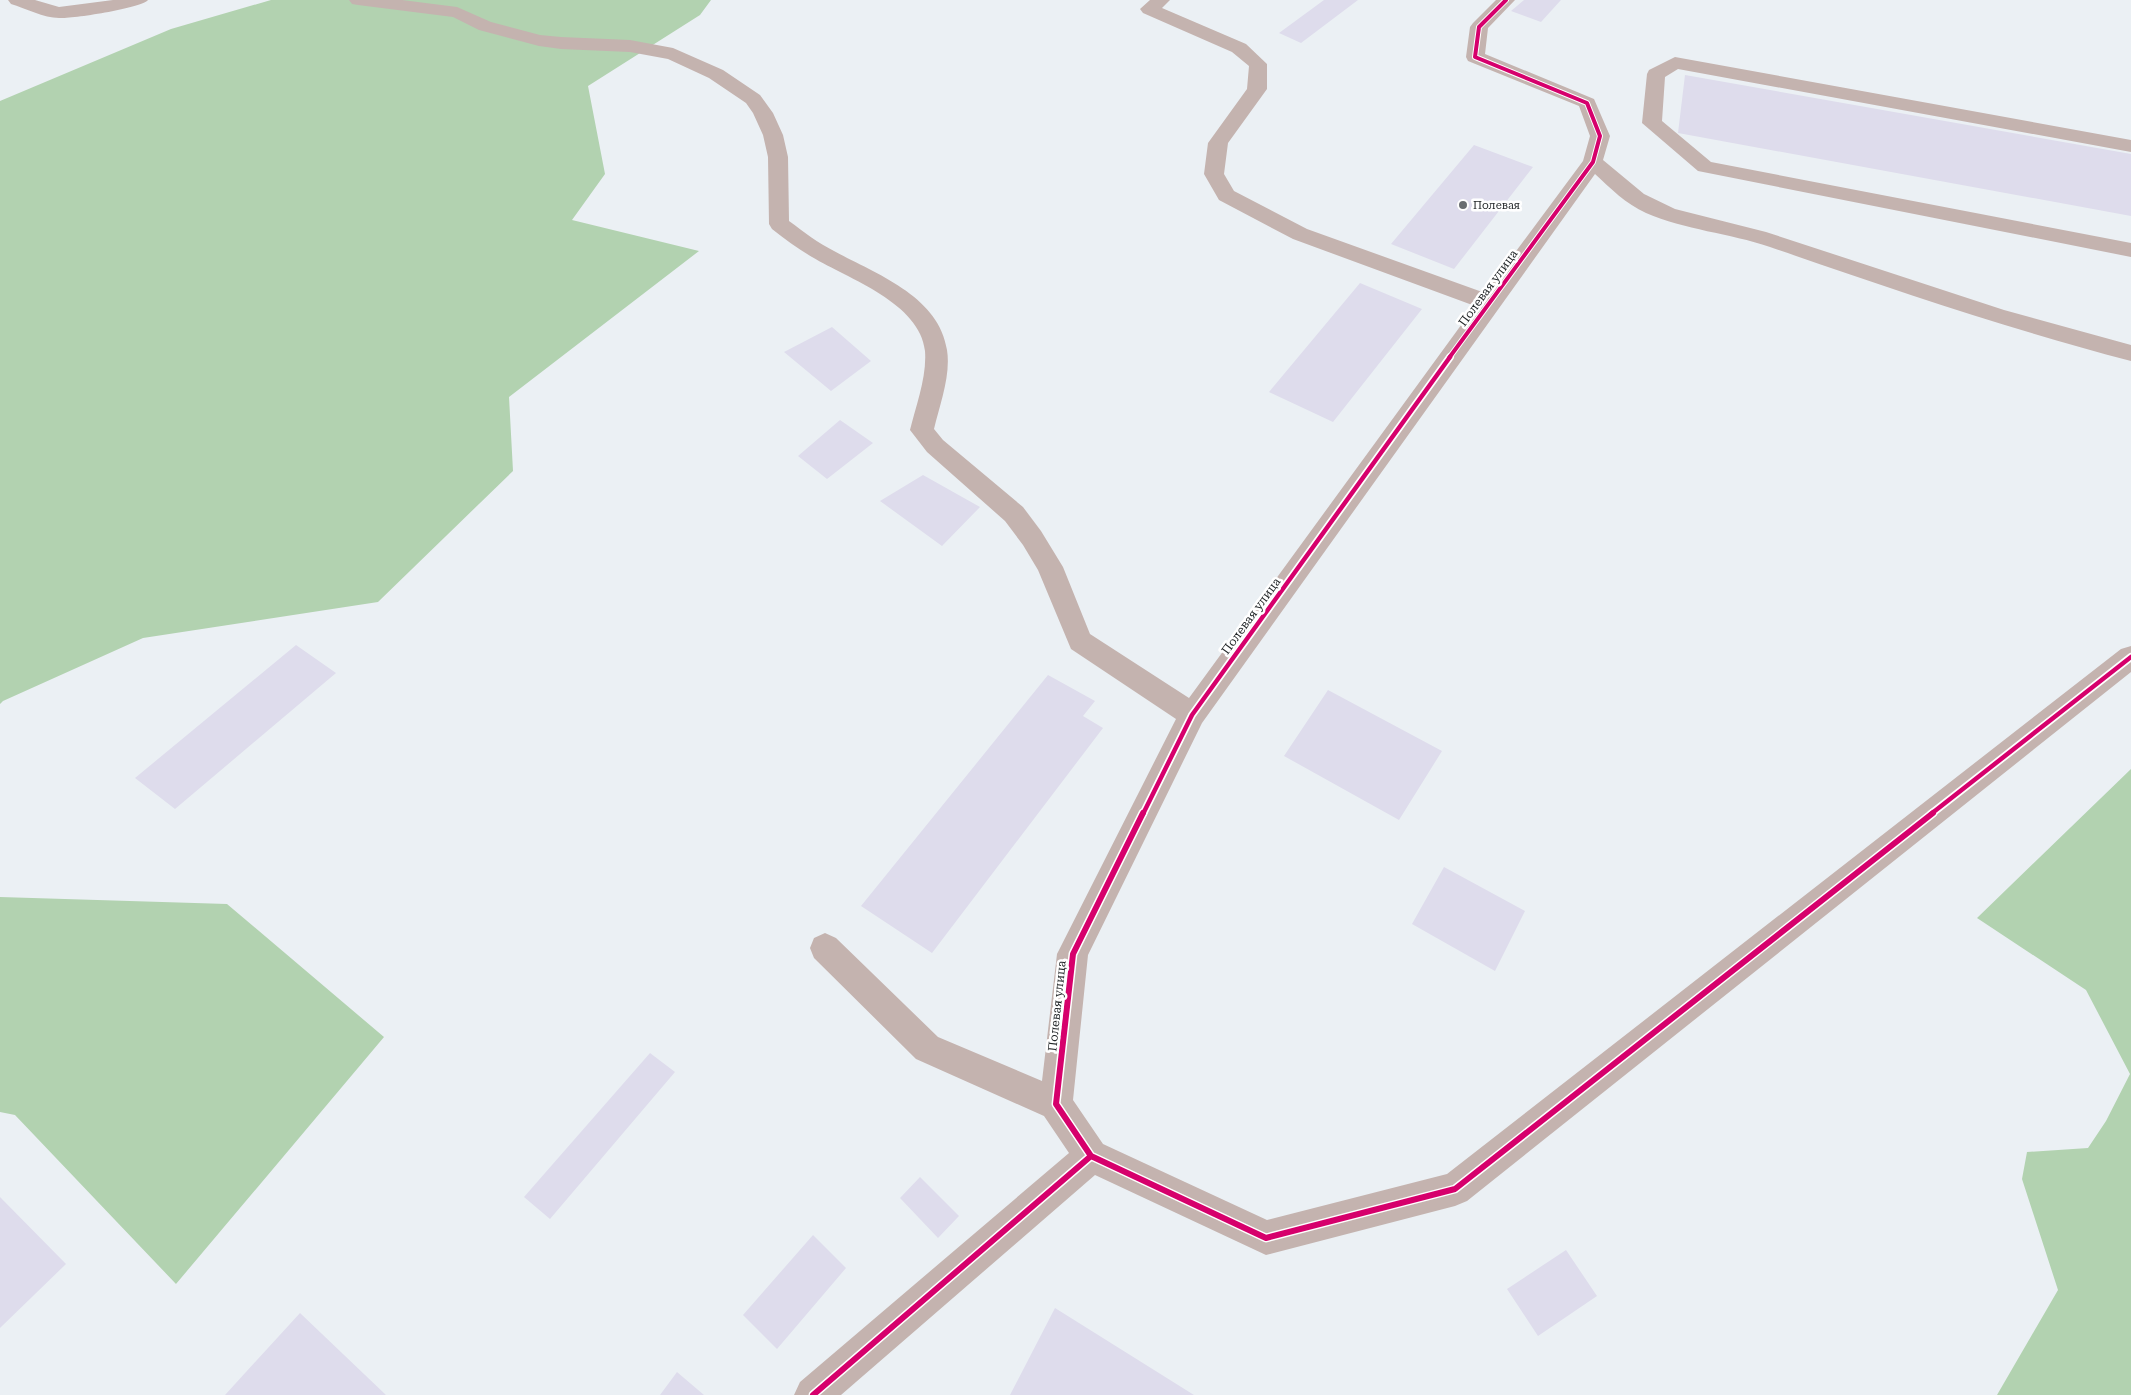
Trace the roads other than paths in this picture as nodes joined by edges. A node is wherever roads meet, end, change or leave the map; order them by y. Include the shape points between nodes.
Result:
1 (17, 0) edge
2 (140, 0) edge
3 (358, 0) edge
4 (1161, 0) edge
5 (1506, 0) edge
6 (2131, 146) edge
7 (1593, 162) junction
8 (2131, 250) edge
9 (1489, 304) junction
10 (2131, 353) edge
11 (2131, 657) edge
12 (1192, 715) junction
13 (826, 948) dead end
14 (1056, 1104) junction
15 (1091, 1156) junction
16 (813, 1395) edge

1 - 2 street via 58,12
3 - 12 street via 457,12 485,26 539,40 630,46 674,54 716,74 753,99 774,135 778,157 778,224 825,256 870,278 911,307 930,330 936,351 922,430 935,446 1014,514 1050,567 1080,640
4 - 9 street via 1149,9 1239,48 1258,64 1257,89 1218,143 1214,174 1226,195 1300,234
5 - 7 street, Полевая улица via 1479,27 1475,58 1587,103 1600,136
6 - 8 street via 1674,62 1656,74 1652,123 1704,167
7 - 9 street, Полевая улица
7 - 10 street via 1636,198 1673,215 1768,240 1956,302
9 - 12 street, Полевая улица
11 - 15 street via 1455,1189 1266,1238
12 - 14 street, Полевая улица via 1073,954
13 - 14 street via 927,1048
14 - 15 street
15 - 16 street

